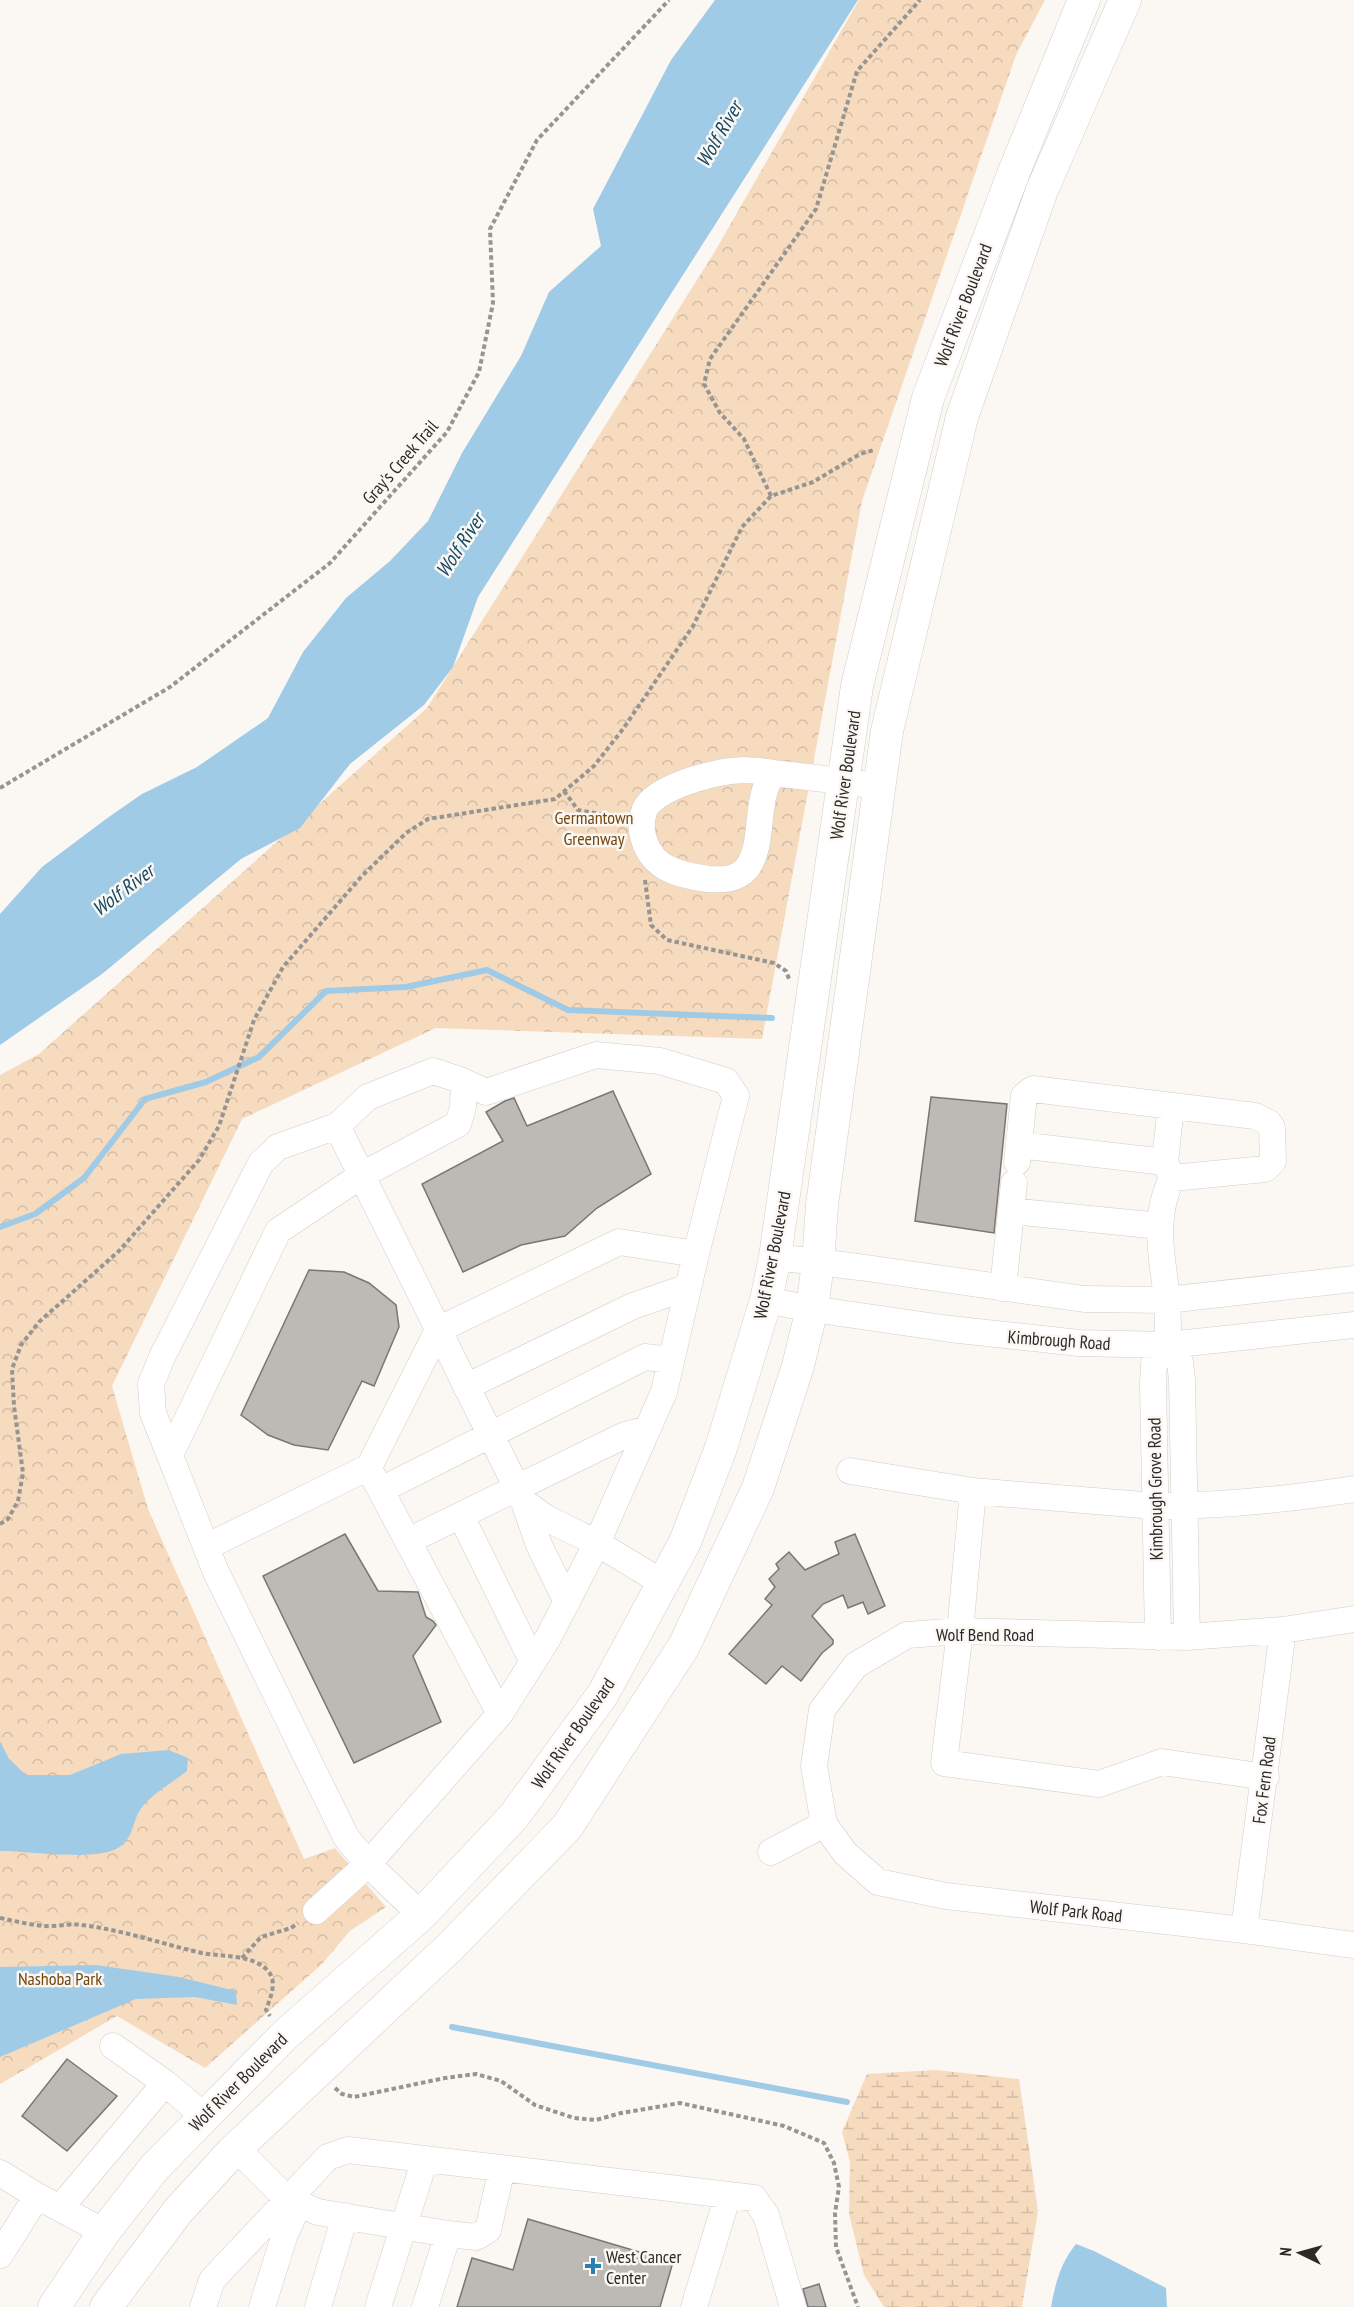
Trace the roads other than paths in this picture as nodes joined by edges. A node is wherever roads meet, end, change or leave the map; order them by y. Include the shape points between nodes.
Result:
1 (1084, 0) edge
2 (1125, 0) edge
3 (772, 773) junction
4 (844, 782) junction
5 (879, 786) junction
6 (464, 1082) junction
7 (1171, 1106) junction
8 (337, 1126) junction
9 (1017, 1163) junction
10 (1168, 1170) junction
11 (362, 1175) junction
12 (1011, 1211) junction
13 (1160, 1226) junction
14 (696, 1254) junction
15 (775, 1257) junction
16 (818, 1263) junction
17 (1354, 1279) edge
18 (688, 1287) junction
19 (1003, 1287) junction
20 (766, 1300) junction
21 (1167, 1300) junction
22 (812, 1309) junction
23 (1354, 1325) edge
24 (438, 1330) junction
25 (1168, 1345) junction
26 (671, 1360) junction
27 (466, 1388) junction
28 (648, 1429) junction
29 (489, 1434) junction
30 (170, 1455) junction
31 (369, 1467) junction
32 (850, 1471) dead end
33 (1354, 1489) edge
34 (381, 1490) junction
35 (973, 1491) junction
36 (521, 1496) junction
37 (1155, 1506) junction
38 (1184, 1506) junction
39 (461, 1516) junction
40 (408, 1541) junction
41 (597, 1543) junction
42 (206, 1547) junction
43 (663, 1583) junction
44 (567, 1602) junction
45 (1354, 1619) edge
46 (1283, 1630) junction
47 (960, 1631) junction
48 (1158, 1637) junction
49 (1187, 1637) junction
50 (533, 1662) junction
51 (500, 1714) junction
52 (1266, 1777) junction
53 (824, 1824) junction
54 (771, 1852) dead end
55 (368, 1864) junction
56 (316, 1911) road end
57 (421, 1915) junction
58 (1244, 1930) junction
59 (1354, 1945) edge
60 (113, 2046) dead end
61 (165, 2083) junction
62 (204, 2116) junction
63 (236, 2148) junction
64 (425, 2159) junction
65 (502, 2168) junction
66 (0, 2172) edge
67 (728, 2195) junction
68 (37, 2196) junction
69 (293, 2201) junction
70 (60, 2208) junction
71 (345, 2216) junction
72 (403, 2226) junction
73 (104, 2232) junction
74 (448, 2234) junction
75 (0, 2255) edge
76 (54, 2307) edge
77 (106, 2307) edge
78 (203, 2307) edge
79 (262, 2307) edge
80 (318, 2307) edge
81 (378, 2307) edge
82 (425, 2307) edge
83 (694, 2307) edge
84 (793, 2307) edge

1 - 4 main road, Wolf River Boulevard via 928,398 857,686
2 - 5 main road, Wolf River Boulevard via 1041,190 962,417 887,731
3 - 3 street via 716,773 663,793 645,810 641,825 644,844 656,862 680,875 724,880 738,875 747,868 755,852 762,800
3 - 4 street
4 - 5 street
4 - 15 main road, Wolf River Boulevard
5 - 16 main road, Wolf River Boulevard via 822,1205
6 - 8 street via 432,1071 368,1097
6 - 11 street via 458,1124
6 - 14 street via 486,1092 596,1055 660,1061 726,1081 736,1096
7 - 9 street via 1033,1089 1024,1096
7 - 10 street, Kimbrough Grove Road
7 - 10 street via 1255,1116 1269,1123 1273,1161 1265,1168
8 - 11 street
8 - 30 street via 278,1147 261,1163 162,1357 151,1384 153,1413
9 - 10 street
9 - 12 street
10 - 13 street, Kimbrough Grove Road
11 - 24 street
11 - 30 street via 278,1231
12 - 13 street
12 - 19 street
13 - 21 street, Kimbrough Grove Road
14 - 18 street
14 - 24 street via 620,1242
15 - 16 street
15 - 20 main road, Wolf River Boulevard
16 - 19 street
16 - 22 main road, Wolf River Boulevard
17 - 21 street
18 - 26 street
18 - 27 street via 633,1306
19 - 21 street via 1084,1299
20 - 22 street, Kimbrough Road
20 - 43 main road, Wolf River Boulevard via 721,1448 685,1542
21 - 25 street, Kimbrough Grove Road
22 - 25 street, Kimbrough Road via 1016,1338
22 - 63 main road, Wolf River Boulevard via 798,1366 758,1488 678,1655 567,1827 450,1947
23 - 25 street, Kimbrough Road
24 - 27 street
24 - 31 street
25 - 37 street, Kimbrough Grove Road via 1154,1364
25 - 38 street, Kimbrough Grove Road via 1180,1362 1182,1380
26 - 28 street via 664,1392
26 - 29 street via 645,1357
27 - 29 street
28 - 36 street via 625,1435
28 - 41 street
29 - 34 street
29 - 36 street
30 - 42 street
31 - 34 street
31 - 42 street
32 - 35 street
33 - 38 street
34 - 40 street
35 - 37 street
35 - 47 street
36 - 39 street
36 - 41 street via 546,1518
36 - 44 street via 538,1545
37 - 38 street
37 - 48 street, Kimbrough Grove Road
38 - 49 street, Kimbrough Grove Road
39 - 40 street
39 - 50 street
40 - 51 street
41 - 43 street
41 - 44 street
42 - 55 street via 346,1837
43 - 57 main road, Wolf River Boulevard via 583,1723 514,1816
44 - 50 street
45 - 46 street, Wolf Bend Road
46 - 49 street, Wolf Bend Road
46 - 52 street, Fox Fern Road
47 - 48 street, Wolf Bend Road
47 - 52 street via 944,1763 1100,1784 1162,1762
47 - 53 street, Wolf Bend Road via 907,1635 856,1665 822,1710 814,1766
48 - 49 street, Wolf Bend Road
50 - 51 street
51 - 55 street
52 - 58 street, Fox Fern Road
53 - 54 street
53 - 58 street, Wolf Park Road via 846,1853 878,1882 946,1896
55 - 56 street
55 - 57 street
57 - 62 main road, Wolf River Boulevard via 285,2036
58 - 59 street, Wolf Park Road
60 - 61 street
61 - 62 street
61 - 70 street
62 - 73 main road, Wolf River Boulevard via 155,2167
63 - 69 street
63 - 77 main road, Wolf River Boulevard via 178,2211
64 - 65 street
64 - 69 street via 348,2150 328,2157
64 - 72 street
65 - 67 street
65 - 74 street via 488,2230 476,2237
66 - 68 street
67 - 83 street
67 - 84 street via 754,2198 766,2215
68 - 70 street
68 - 75 street
69 - 71 street via 318,2212
69 - 78 street via 212,2280
69 - 79 street
70 - 73 street
71 - 72 street
71 - 80 street
72 - 74 street
72 - 81 street
73 - 76 main road, Wolf River Boulevard
74 - 82 street

